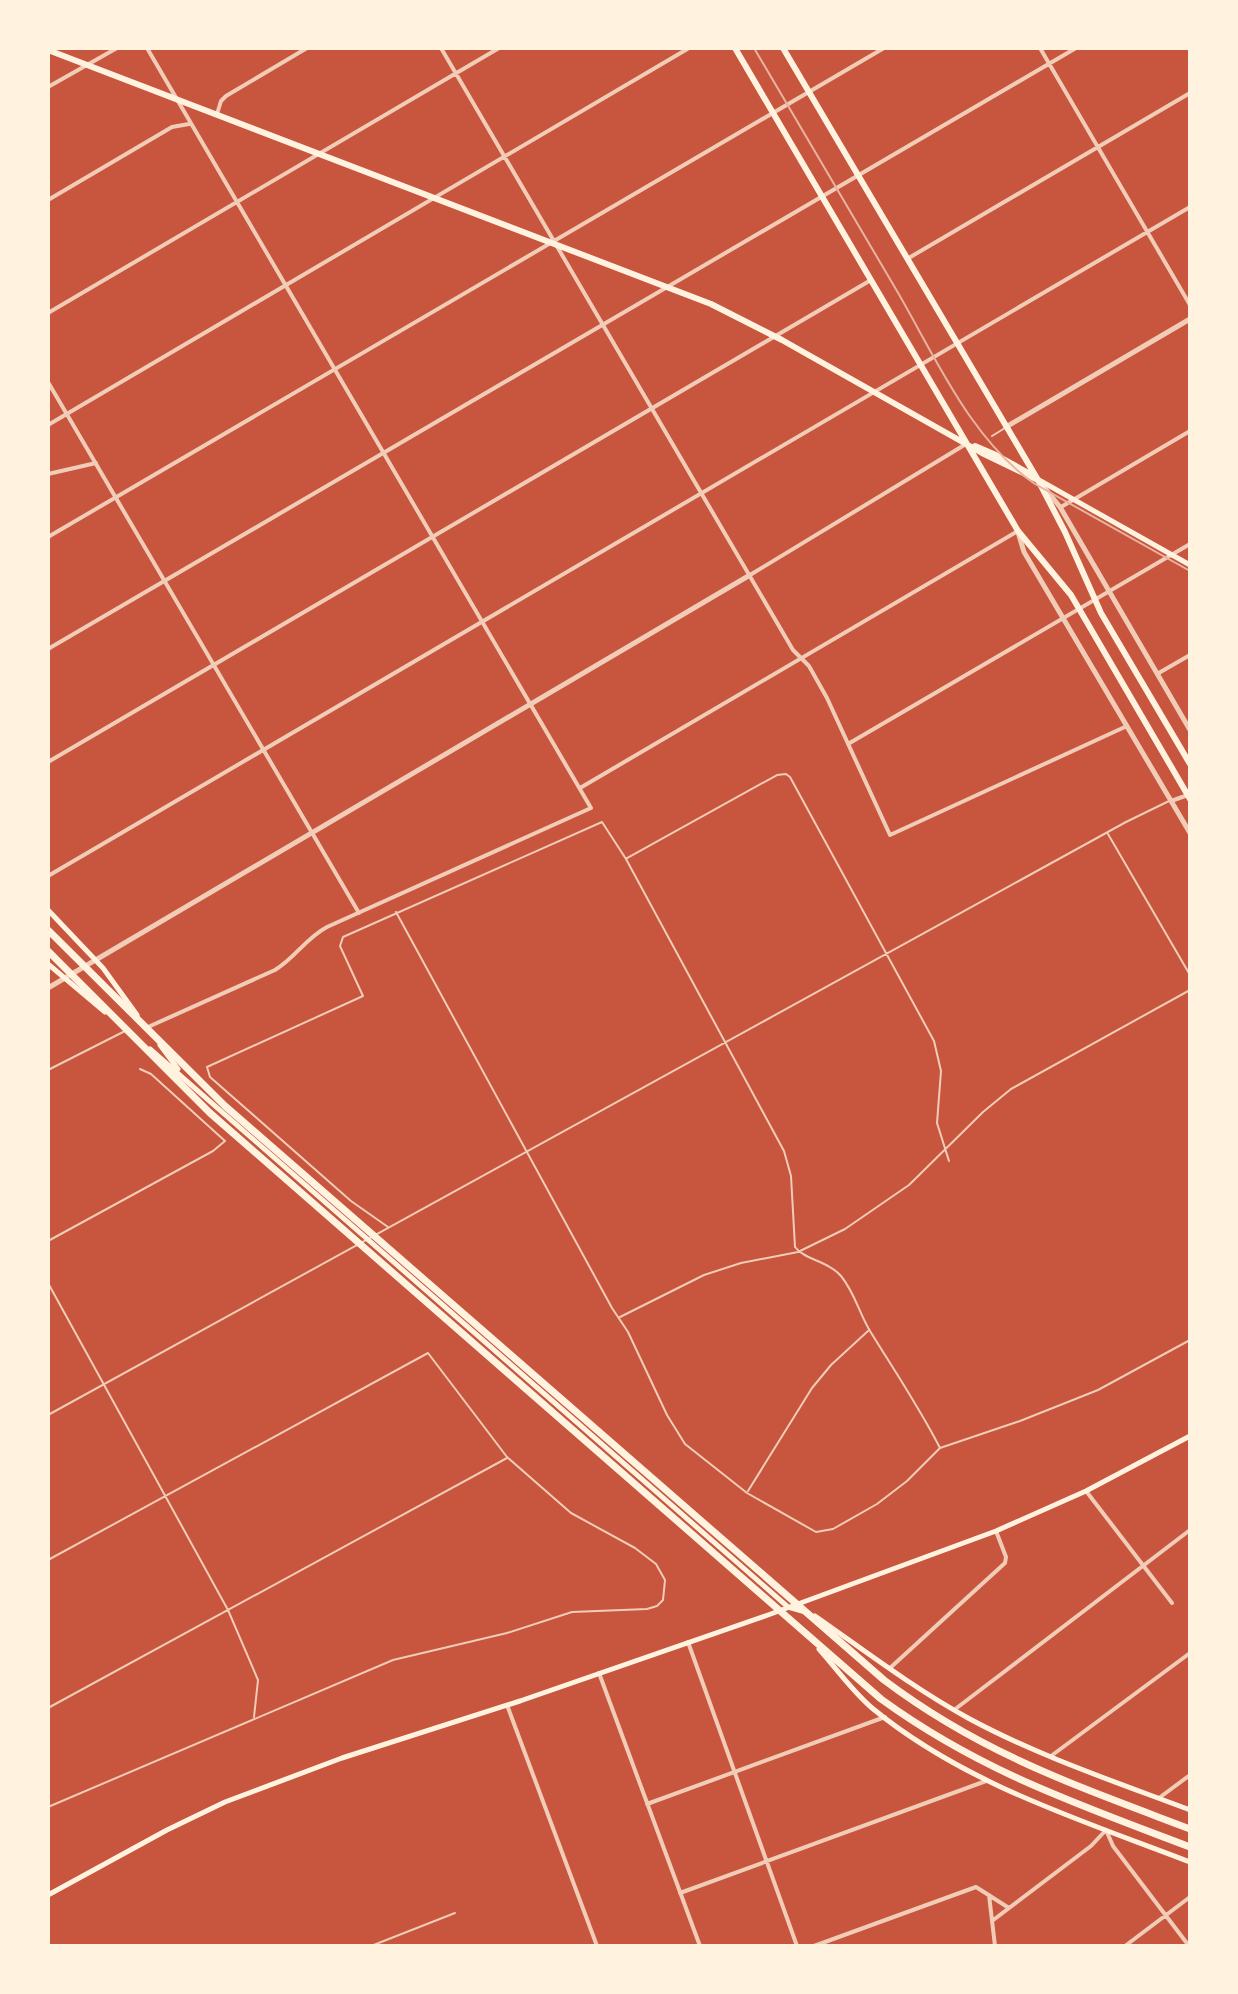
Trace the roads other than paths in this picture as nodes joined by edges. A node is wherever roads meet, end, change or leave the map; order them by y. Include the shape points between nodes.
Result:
1 (117, 48) edge
2 (147, 48) edge
3 (307, 48) edge
4 (441, 48) edge
5 (499, 48) edge
6 (689, 48) edge
7 (735, 48) edge
8 (783, 48) edge
9 (884, 48) edge
10 (1040, 48) edge
11 (1076, 48) edge
12 (48, 50) edge
13 (1049, 64) junction
14 (88, 65) junction
15 (456, 74) junction
16 (48, 87) edge
17 (809, 92) junction
18 (1190, 93) edge
19 (176, 98) junction
20 (773, 113) junction
21 (217, 114) junction
22 (191, 124) junction
23 (1097, 147) junction
24 (318, 154) junction
25 (504, 156) junction
26 (858, 176) junction
27 (822, 197) junction
28 (434, 199) junction
29 (48, 200) edge
30 (237, 202) junction
31 (1190, 207) edge
32 (1147, 232) junction
33 (554, 242) junction
34 (907, 259) junction
35 (871, 280) junction
36 (286, 285) junction
37 (667, 287) junction
38 (1190, 305) edge
39 (48, 313) edge
40 (1190, 319) edge
41 (603, 325) junction
42 (775, 337) junction
43 (957, 344) junction
44 (921, 365) junction
45 (335, 369) junction
46 (48, 382) edge
47 (874, 392) junction
48 (652, 409) junction
49 (67, 414) junction
50 (48, 425) edge
51 (1006, 427) junction
52 (1190, 431) edge
53 (992, 436) dead end
54 (967, 444) junction
55 (384, 453) junction
56 (96, 463) junction
57 (48, 474) edge
58 (1038, 480) junction
59 (701, 493) junction
60 (116, 497) junction
61 (1072, 500) junction
62 (1060, 507) junction
63 (1018, 531) junction
64 (48, 537) edge
65 (433, 537) junction
66 (1190, 544) edge
67 (1171, 555) junction
68 (1190, 565) edge
69 (750, 575) junction
70 (165, 581) junction
71 (1110, 592) junction
72 (1094, 601) junction
73 (1078, 610) junction
74 (1063, 619) junction
75 (482, 621) junction
76 (48, 649) edge
77 (1190, 655) edge
78 (801, 658) junction
79 (214, 665) junction
80 (1157, 674) junction
81 (531, 705) junction
82 (1127, 726) junction
83 (1190, 730) edge
84 (848, 744) junction
85 (263, 749) junction
86 (48, 762) edge
87 (1190, 764) edge
88 (580, 788) junction
89 (1189, 796) edge
90 (1171, 801) junction
91 (312, 833) junction
92 (1107, 833) junction
93 (1190, 833) edge
94 (626, 859) junction
95 (48, 876) edge
96 (48, 910) edge
97 (396, 912) junction
98 (359, 913) junction
99 (48, 929) edge
100 (48, 951) edge
101 (887, 954) junction
102 (96, 960) junction
103 (48, 964) edge
104 (1190, 975) edge
105 (64, 978) junction
106 (48, 988) edge
107 (1190, 990) edge
108 (147, 1028) junction
109 (127, 1029) junction
110 (726, 1043) junction
111 (140, 1069) dead end
112 (48, 1070) edge
113 (183, 1077) junction
114 (527, 1152) junction
115 (945, 1152) junction
116 (949, 1161) dead end
117 (388, 1227) junction
118 (367, 1239) junction
119 (48, 1241) edge
120 (798, 1252) junction
121 (48, 1283) edge
122 (619, 1317) junction
123 (869, 1331) junction
124 (1190, 1340) edge
125 (104, 1385) junction
126 (48, 1415) edge
127 (1190, 1436) edge
128 (940, 1448) junction
129 (507, 1457) junction
130 (1086, 1491) junction
131 (747, 1493) junction
132 (165, 1496) junction
133 (1190, 1530) edge
134 (996, 1531) junction
135 (48, 1560) edge
136 (1142, 1566) junction
137 (1172, 1603) dead end
138 (788, 1607) junction
139 (228, 1610) junction
140 (688, 1642) junction
141 (1190, 1653) edge
142 (890, 1668) junction
143 (599, 1673) junction
144 (507, 1705) junction
145 (48, 1708) edge
146 (954, 1710) junction
147 (885, 1717) junction
148 (253, 1718) junction
149 (1051, 1756) junction
150 (735, 1772) junction
151 (1190, 1775) edge
152 (988, 1780) junction
153 (1159, 1798) junction
154 (647, 1804) junction
155 (48, 1807) edge
156 (1190, 1810) edge
157 (1190, 1829) edge
158 (1106, 1830) junction
159 (1190, 1847) edge
160 (767, 1862) junction
161 (1190, 1862) edge
162 (680, 1893) junction
163 (48, 1895) edge
164 (989, 1895) junction
165 (1190, 1897) edge
166 (1009, 1908) junction
167 (455, 1913) dead end
168 (1166, 1915) junction
169 (992, 1921) junction
170 (371, 1946) edge
171 (597, 1946) edge
172 (700, 1946) edge
173 (797, 1946) edge
174 (814, 1946) edge
175 (995, 1946) edge
176 (1125, 1946) edge
177 (1189, 1946) edge

1 - 14 street
2 - 19 street
3 - 21 street via 223,97
4 - 15 street
5 - 15 street
6 - 25 street
7 - 20 main road
8 - 17 main road
9 - 17 street
10 - 13 street
11 - 13 street
12 - 14 main road
13 - 23 street
13 - 26 street
14 - 16 street
14 - 19 main road
15 - 24 street
15 - 25 street
17 - 20 street
17 - 26 main road
18 - 23 street
19 - 21 main road
19 - 22 street
20 - 27 main road
20 - 33 street
21 - 24 main road
22 - 29 street via 172,127
22 - 30 street
23 - 32 street
23 - 34 street
24 - 28 main road
24 - 30 street
25 - 28 street
25 - 33 street
26 - 27 street
26 - 34 main road
27 - 35 main road
27 - 37 street
28 - 33 main road
28 - 36 street
30 - 36 street
30 - 39 street
31 - 32 street
32 - 38 street
32 - 43 street
33 - 37 main road
33 - 41 street
33 - 45 street
34 - 43 main road
35 - 42 street
35 - 44 main road
36 - 45 street
36 - 49 street
37 - 41 street
37 - 42 main road
40 - 51 street
41 - 48 street
41 - 55 street
42 - 47 main road
42 - 48 street
43 - 44 street
43 - 51 main road
44 - 47 street
44 - 54 main road
45 - 55 street
45 - 60 street
46 - 49 street
47 - 54 main road
47 - 59 street
48 - 59 street
48 - 65 street
49 - 50 street
49 - 56 street
51 - 53 lane
51 - 58 main road
52 - 61 street
54 - 58 main road
54 - 63 main road
54 - 69 street
55 - 65 street
55 - 70 street
56 - 57 street
56 - 60 street
58 - 61 main road
58 - 62 street
58 - 72 main road
59 - 69 street
59 - 75 street
60 - 64 street
60 - 70 street
61 - 62 street
61 - 67 main road
62 - 71 street
63 - 73 main road
63 - 74 street via 1024,552
63 - 78 street
65 - 75 street
65 - 79 street
66 - 67 street
67 - 68 main road
67 - 71 street
69 - 78 street
69 - 81 street
70 - 76 street
70 - 79 street
71 - 72 street
71 - 80 street
72 - 73 street
72 - 87 main road
73 - 74 street
73 - 89 main road
74 - 82 street
74 - 84 street
75 - 81 street
75 - 85 street
77 - 80 street
78 - 84 street
78 - 88 street
79 - 85 street
79 - 86 street
80 - 83 street
81 - 88 street
81 - 91 street
82 - 84 street via 890,835
82 - 90 street
85 - 91 street
85 - 95 street
88 - 98 street via 591,808
89 - 90 street
90 - 92 lane
90 - 93 street
91 - 98 street
91 - 102 street
92 - 101 lane
92 - 104 lane
94 - 97 lane via 602,822
94 - 101 lane via 786,774
94 - 110 lane
96 - 102 main road
97 - 114 lane
97 - 117 lane via 340,940 363,996 207,1069 351,1201
98 - 108 street via 314,934 275,970
99 - 157 highway via 225,1106 908,1698 983,1745 1036,1770
100 - 159 highway via 210,1113 903,1715 1031,1786
101 - 110 lane
101 - 115 lane via 938,1053 937,1123
102 - 105 street
102 - 108 main road
103 - 105 main road
105 - 106 street
105 - 109 main road
107 - 115 lane via 1021,1082
108 - 113 main road
109 - 112 lane
109 - 113 main road
110 - 114 lane
110 - 120 lane via 788,1160
111 - 119 lane via 225,1141
113 - 118 main road
114 - 117 lane
114 - 122 lane
115 - 116 lane
115 - 120 lane via 874,1211
117 - 118 lane
118 - 125 lane
118 - 138 main road
120 - 122 lane via 704,1275
120 - 123 lane via 837,1271
121 - 125 lane
122 - 131 lane via 682,1440
123 - 128 lane
123 - 131 lane via 812,1388
124 - 128 lane via 1090,1393
125 - 126 lane
125 - 132 lane
127 - 130 main road
128 - 131 lane via 887,1497 827,1532 807,1528
129 - 132 lane via 428,1353
129 - 139 lane
129 - 148 lane via 571,1513 652,1560 666,1589 661,1602 651,1608 572,1612 403,1657
130 - 134 main road
130 - 136 street
132 - 135 lane
132 - 139 lane
133 - 136 street
134 - 138 main road
134 - 142 street via 1005,1563
136 - 137 street
136 - 146 street
138 - 140 main road
138 - 142 main road via 811,1613
138 - 147 main road via 861,1697
139 - 145 lane
139 - 148 lane via 258,1683
140 - 143 main road
140 - 150 street
141 - 149 street
142 - 146 main road
143 - 144 main road
143 - 154 street
144 - 163 main road via 225,1802
144 - 171 street
146 - 149 main road
147 - 150 street
147 - 152 main road
148 - 155 lane
149 - 153 main road
150 - 154 street
150 - 160 street
151 - 153 street
152 - 158 main road
152 - 160 street
153 - 156 main road
154 - 162 street
158 - 161 main road
158 - 166 street
158 - 168 street
160 - 162 street
160 - 173 street
162 - 172 street
164 - 166 street
164 - 169 street
164 - 174 street via 976,1887
165 - 168 street
166 - 169 street
167 - 170 lane
168 - 176 street
168 - 177 street
169 - 175 street

